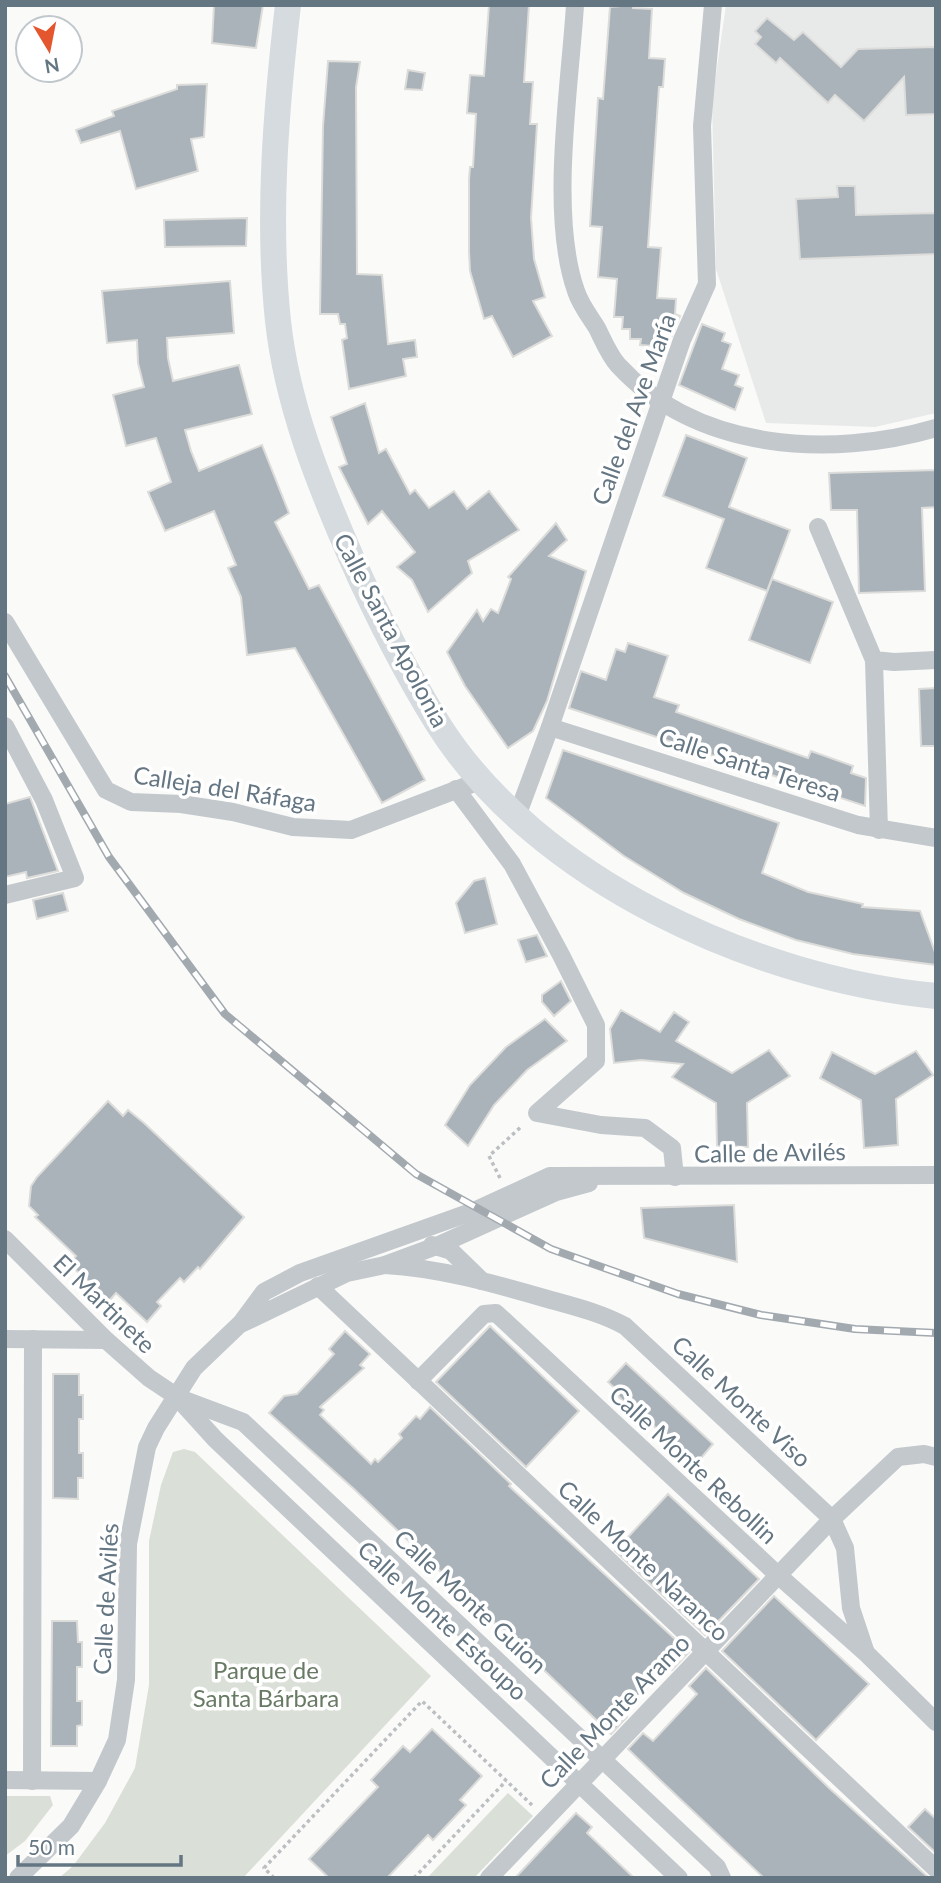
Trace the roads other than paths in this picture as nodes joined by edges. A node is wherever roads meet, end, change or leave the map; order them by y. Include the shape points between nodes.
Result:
1 (288, 5) edge
2 (575, 5) edge
3 (713, 5) edge
4 (660, 401) junction
5 (936, 428) edge
6 (818, 527) dead end
7 (5, 622) edge
8 (874, 660) junction
9 (936, 660) edge
10 (5, 726) edge
11 (550, 727) junction
12 (482, 780) junction
13 (456, 789) junction
14 (517, 816) junction
15 (879, 830) junction
16 (936, 838) edge
17 (5, 895) edge
18 (936, 996) edge
19 (936, 1175) edge
20 (675, 1177) junction
21 (606, 1178) junction
22 (474, 1211) junction
23 (488, 1225) junction
24 (5, 1239) edge
25 (439, 1245) junction
26 (382, 1256) junction
27 (451, 1275) junction
28 (476, 1275) junction
29 (318, 1286) junction
30 (241, 1323) junction
31 (5, 1339) edge
32 (33, 1339) junction
33 (106, 1340) junction
34 (418, 1381) junction
35 (176, 1396) junction
36 (936, 1457) edge
37 (832, 1519) junction
38 (779, 1576) junction
39 (706, 1652) junction
40 (867, 1654) junction
41 (936, 1722) edge
42 (603, 1757) junction
43 (5, 1780) edge
44 (33, 1781) junction
45 (98, 1781) junction
46 (578, 1782) junction
47 (936, 1869) edge
48 (723, 1874) edge
49 (18, 1878) edge
50 (489, 1878) edge
51 (678, 1878) edge

1 - 12 main road, Calle Santa Apolonia via 272,216 278,322 296,415 323,494 362,581 439,725
2 - 4 street via 564,158 565,235 576,292 617,364
3 - 4 street, Calle del Ave María via 702,126 708,284
4 - 5 street via 733,434 778,443 839,445 898,439
4 - 11 street, Calle del Ave María
6 - 8 street
7 - 13 street, Calleja del Ráfaga via 106,790 131,802 220,810 293,827 351,830
8 - 9 street
8 - 15 street
10 - 17 street via 44,800 75,878
11 - 14 street, Calle del Ave María
11 - 15 street, Calle Santa Teresa
12 - 13 street, Calleja del Ráfaga
12 - 14 main road, Calle Santa Apolonia
13 - 20 street via 512,864 596,1025 596,1061 537,1113 645,1128 672,1148
14 - 18 main road, Calle Santa Apolonia via 643,906 730,948 835,981
15 - 16 street, Calle Santa Teresa
19 - 20 street, Calle de Avilés
20 - 21 street, Calle de Avilés
21 - 22 street, Calle de Avilés via 550,1176
21 - 23 street, Calle de Avilés via 556,1192
22 - 25 street
22 - 26 street, Calle de Avilés
23 - 25 street, Calle de Avilés
23 - 28 street via 470,1244
24 - 33 street, El Martinete
25 - 26 street
25 - 27 street via 442,1262
25 - 28 street, Calle Monte Viso
26 - 27 street, Calle Monte Viso
26 - 29 street, Calle de Avilés
26 - 30 street, Calle de Avilés via 300,1273 264,1292
27 - 28 street, Calle Monte Viso
28 - 37 street, Calle Monte Viso via 606,1315 625,1326
29 - 30 street, Calle de Avilés
29 - 34 street, Calle Monte Naranco
30 - 35 street, Calle de Avilés via 194,1368
31 - 32 street
32 - 33 street
32 - 44 street
33 - 35 street, El Martinete
34 - 38 street, Calle Monte Rebollin via 484,1314 496,1313
34 - 39 street, Calle Monte Naranco
35 - 42 street, Calle Monte Guion via 243,1422
35 - 45 street, Calle de Avilés via 147,1447 128,1544 123,1705 117,1740
35 - 46 street, Calle Monte Estoupo via 215,1439
36 - 37 street, Calle Monte Aramo via 898,1457
37 - 38 street, Calle Monte Aramo
37 - 40 street, Calle Monte Viso via 845,1548 851,1608
38 - 39 street, Calle Monte Aramo
38 - 40 street, Calle Monte Rebollin
39 - 42 street, Calle Monte Aramo
39 - 47 street, Calle Monte Naranco
40 - 41 street, Calle Monte Rebollin
42 - 46 street, Calle Monte Aramo
42 - 48 street, Calle Monte Guion
43 - 44 street
44 - 45 street
45 - 49 street, Calle de Avilés via 71,1826
46 - 50 street, Calle Monte Aramo
46 - 51 street, Calle Monte Estoupo

